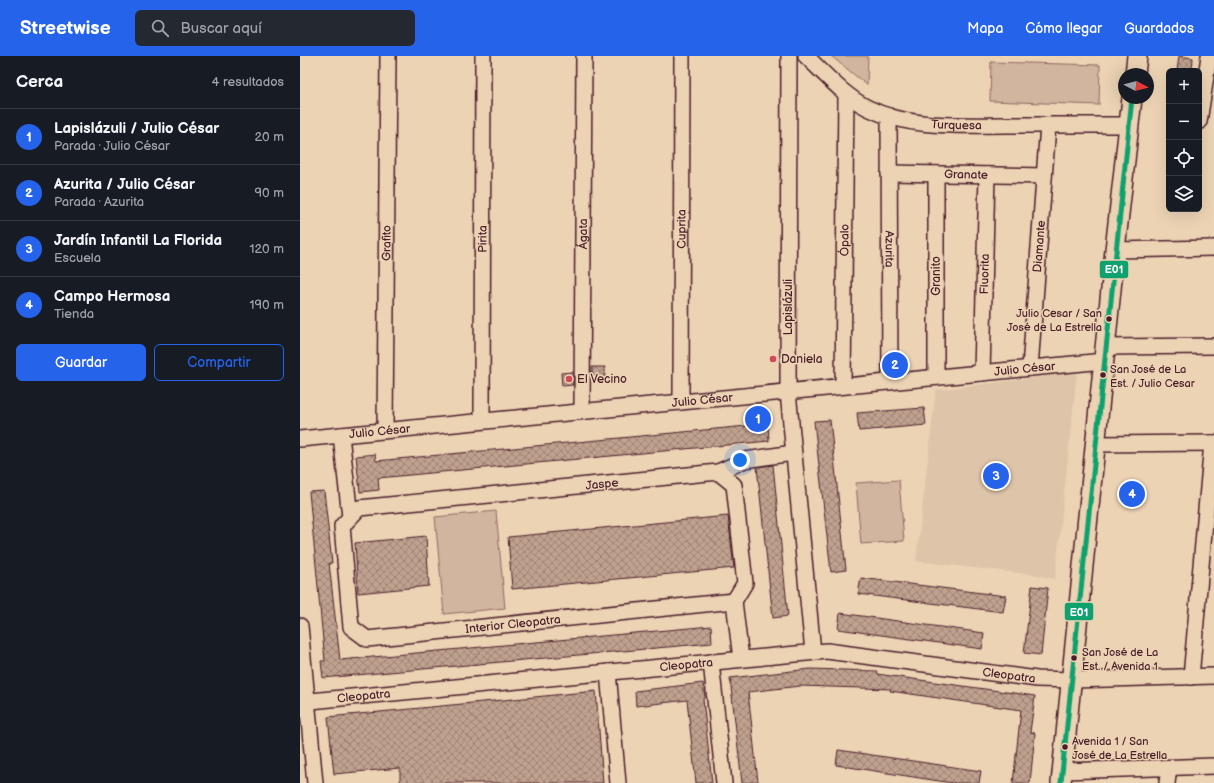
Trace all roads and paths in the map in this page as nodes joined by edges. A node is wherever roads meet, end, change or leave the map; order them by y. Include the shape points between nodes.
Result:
1 (388, 56) edge
2 (483, 56) edge
3 (584, 56) edge
4 (682, 56) edge
5 (789, 56) edge
6 (806, 56) edge
7 (1137, 56) edge
8 (1209, 56) edge
9 (1136, 68) edge
10 (846, 94) junction
11 (1131, 104) edge
12 (889, 116) junction
13 (1204, 120) edge
14 (1048, 125) junction
15 (1129, 125) junction
16 (889, 173) junction
17 (936, 174) junction
18 (987, 175) junction
19 (1044, 176) junction
20 (1214, 248) edge
21 (1115, 250) junction
22 (1214, 346) edge
23 (1104, 354) junction
24 (1030, 368) junction
25 (982, 373) junction
26 (936, 377) junction
27 (890, 382) junction
28 (843, 386) junction
29 (788, 392) junction
30 (681, 402) junction
31 (582, 411) junction
32 (482, 421) junction
33 (385, 430) junction
34 (341, 435) junction
35 (300, 439) edge
36 (1213, 443) edge
37 (1096, 444) junction
38 (793, 453) junction
39 (718, 472) junction
40 (350, 517) junction
41 (734, 601) junction
42 (300, 626) edge
43 (814, 652) junction
44 (741, 659) junction
45 (711, 662) junction
46 (608, 672) junction
47 (1214, 676) edge
48 (1191, 677) junction
49 (1073, 680) junction
50 (304, 701) edge
51 (1214, 766) edge
52 (1169, 768) junction
53 (1062, 777) edge
54 (315, 783) edge
55 (618, 783) edge
56 (724, 783) edge
57 (1167, 783) edge

1 - 33 street, Grafito
2 - 32 street, Pirita
3 - 31 street, Ágata
4 - 30 street, Cuprita
5 - 29 street, Lapislázuli
6 - 10 street, Turquesa
7 - 9 main road
8 - 13 street
10 - 12 street, Turquesa via 867,108
10 - 28 street, Ópalo
11 - 15 main road
12 - 14 street, Turquesa via 928,124
12 - 16 street, Azurita
14 - 15 street, Turquesa
14 - 19 street, Diamante
15 - 21 main road
16 - 17 street, Granate
16 - 27 street, Azurita
17 - 18 street, Granate
17 - 26 street, Granito
18 - 19 street, Granate
18 - 25 street, Fluorita
19 - 24 street, Diamante
20 - 21 street
21 - 23 main road
22 - 23 street, Julio César
23 - 24 street, Julio César
23 - 37 main road
24 - 25 street, Julio César
25 - 26 street, Julio César
26 - 27 street, Julio César
27 - 28 street, Julio César
28 - 29 street, Julio César
29 - 30 street, Julio César
29 - 38 street, Lapislázuli
30 - 31 street, Julio César
31 - 32 street, Julio César
32 - 33 street, Julio César
33 - 34 street, Julio César
34 - 35 street, Julio César
34 - 40 street
36 - 37 street
36 - 48 street
37 - 49 main road
38 - 39 street, Jaspe via 745,460
38 - 43 street, Lapislázuli
39 - 40 street, Jaspe via 358,508
39 - 41 street via 734,485 745,583
40 - 41 street, Interior Cleopatra via 342,526 351,627 367,639
41 - 44 street
42 - 50 street
43 - 44 street, Cleopatra
43 - 49 street, Cleopatra via 841,652 1037,679
44 - 45 street, Cleopatra
45 - 46 street, Cleopatra
45 - 56 street
46 - 50 street, Cleopatra
46 - 55 street
47 - 48 street, Cleopatra
48 - 49 street, Cleopatra
49 - 53 main road
50 - 54 street
51 - 52 street
52 - 53 street
52 - 57 street

